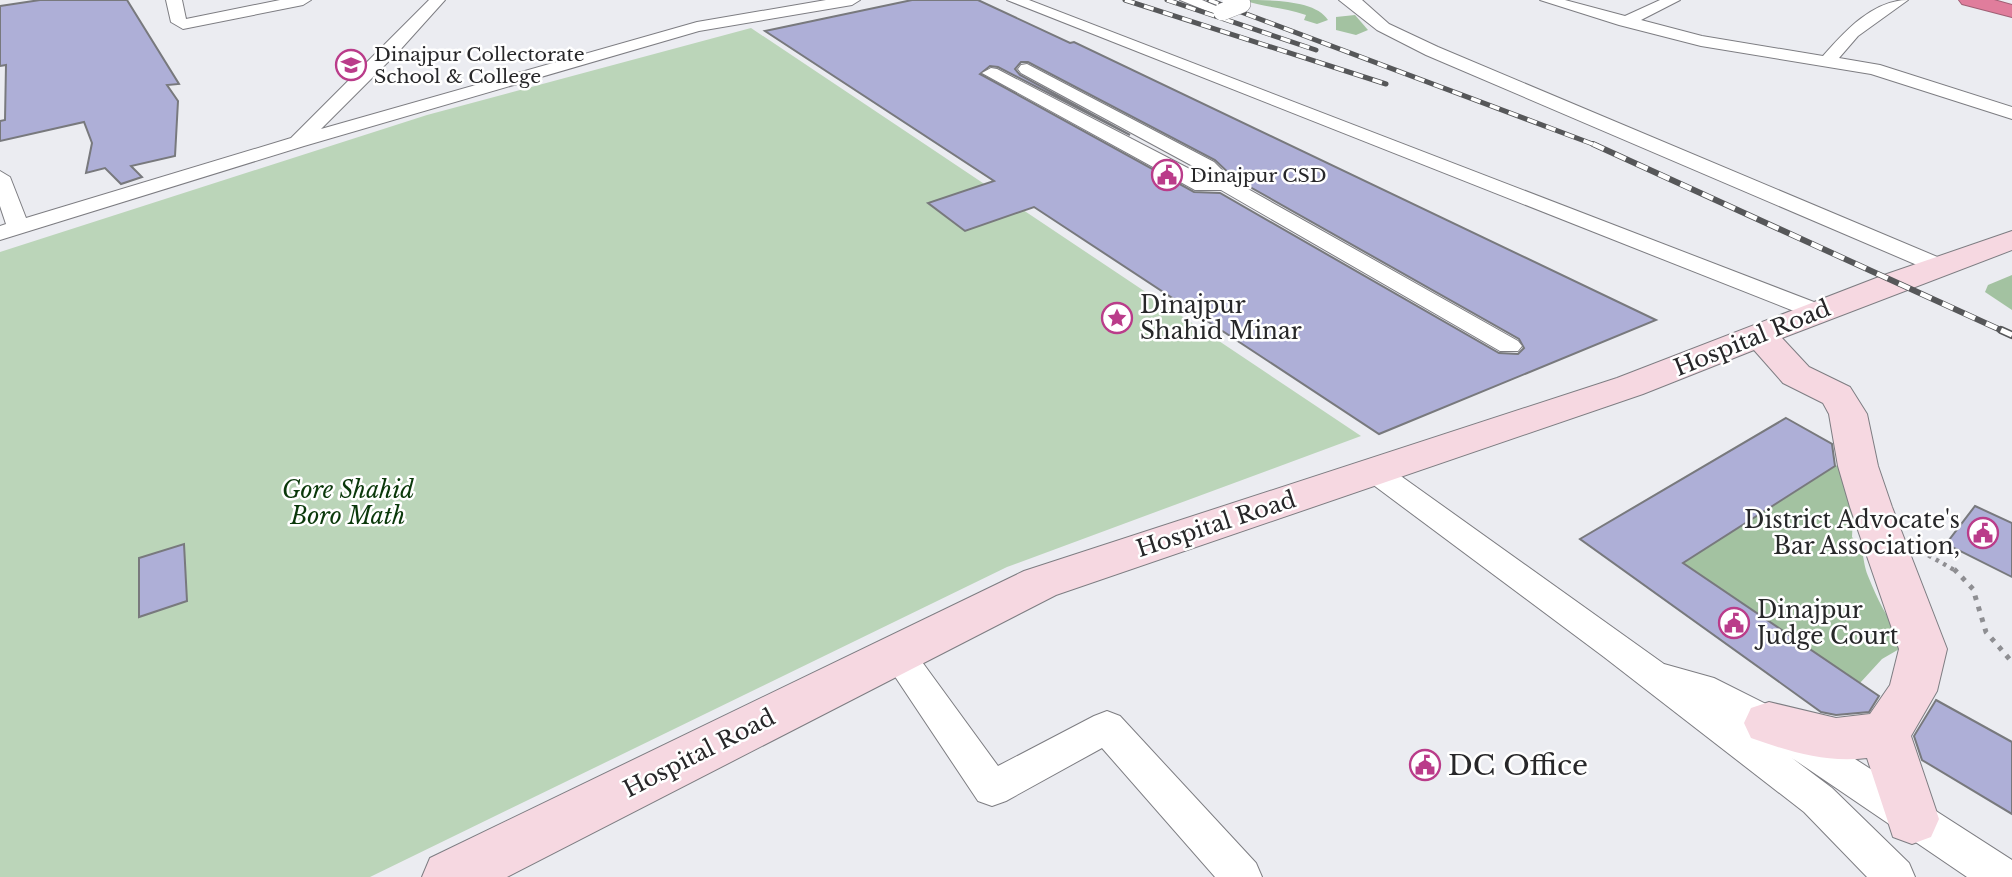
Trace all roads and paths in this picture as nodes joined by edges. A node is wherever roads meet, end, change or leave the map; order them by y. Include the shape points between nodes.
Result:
1 (174, 0) edge
2 (303, 0) edge
3 (437, 0) edge
4 (852, 0) edge
5 (1015, 0) edge
6 (1188, 0) edge
7 (1672, 0) edge
8 (1900, 0) edge
9 (1969, 0) edge
10 (1352, 1) edge
11 (1557, 1) edge
12 (1226, 6) edge
13 (2012, 11) edge
14 (1625, 22) junction
15 (1828, 61) junction
16 (1027, 69) dead end
17 (991, 73) dead end
18 (1067, 113) junction
19 (2012, 113) edge
20 (1111, 114) junction
21 (297, 142) junction
22 (0, 177) edge
23 (1226, 184) junction
24 (9, 230) edge
25 (2012, 240) edge
26 (1939, 266) junction
27 (1818, 312) junction
28 (1760, 335) junction
29 (1509, 346) dead end
30 (1374, 471) junction
31 (1878, 528) junction
32 (897, 654) junction
33 (2012, 662) edge
34 (1646, 672) junction
35 (1769, 723) junction
36 (1885, 734) junction
37 (1912, 819) junction
38 (450, 877) edge
39 (1242, 877) edge
40 (1895, 877) edge
41 (2002, 877) edge

1 - 2 street via 183,24
3 - 21 street
4 - 21 street via 697,27
5 - 27 street
6 - 12 street
7 - 14 street
8 - 15 street via 1852,33
9 - 13 highway
10 - 26 street via 1382,27 1432,51
11 - 14 street
14 - 15 street via 1701,41
15 - 19 street via 1874,69
16 - 20 street
17 - 18 street
18 - 20 street
18 - 23 street via 1202,186
20 - 23 street via 1207,166
21 - 24 street
22 - 24 street
23 - 29 street
25 - 26 main road, Hospital Road
26 - 27 main road, Hospital Road
27 - 28 main road, Hospital Road
28 - 30 main road, Hospital Road via 1630,386
28 - 31 main road via 1796,375 1837,395 1848,414 1858,466
30 - 32 main road, Hospital Road via 1040,583
30 - 34 street
31 - 33 path via 1950,565 1973,589 1986,632
31 - 36 main road via 1923,649 1913,691
32 - 38 main road, Hospital Road
32 - 39 street via 992,789 1107,727
34 - 35 street via 1701,688
34 - 40 street via 1818,800
35 - 36 main road via 1836,740
35 - 37 street
36 - 37 main road
37 - 41 street

